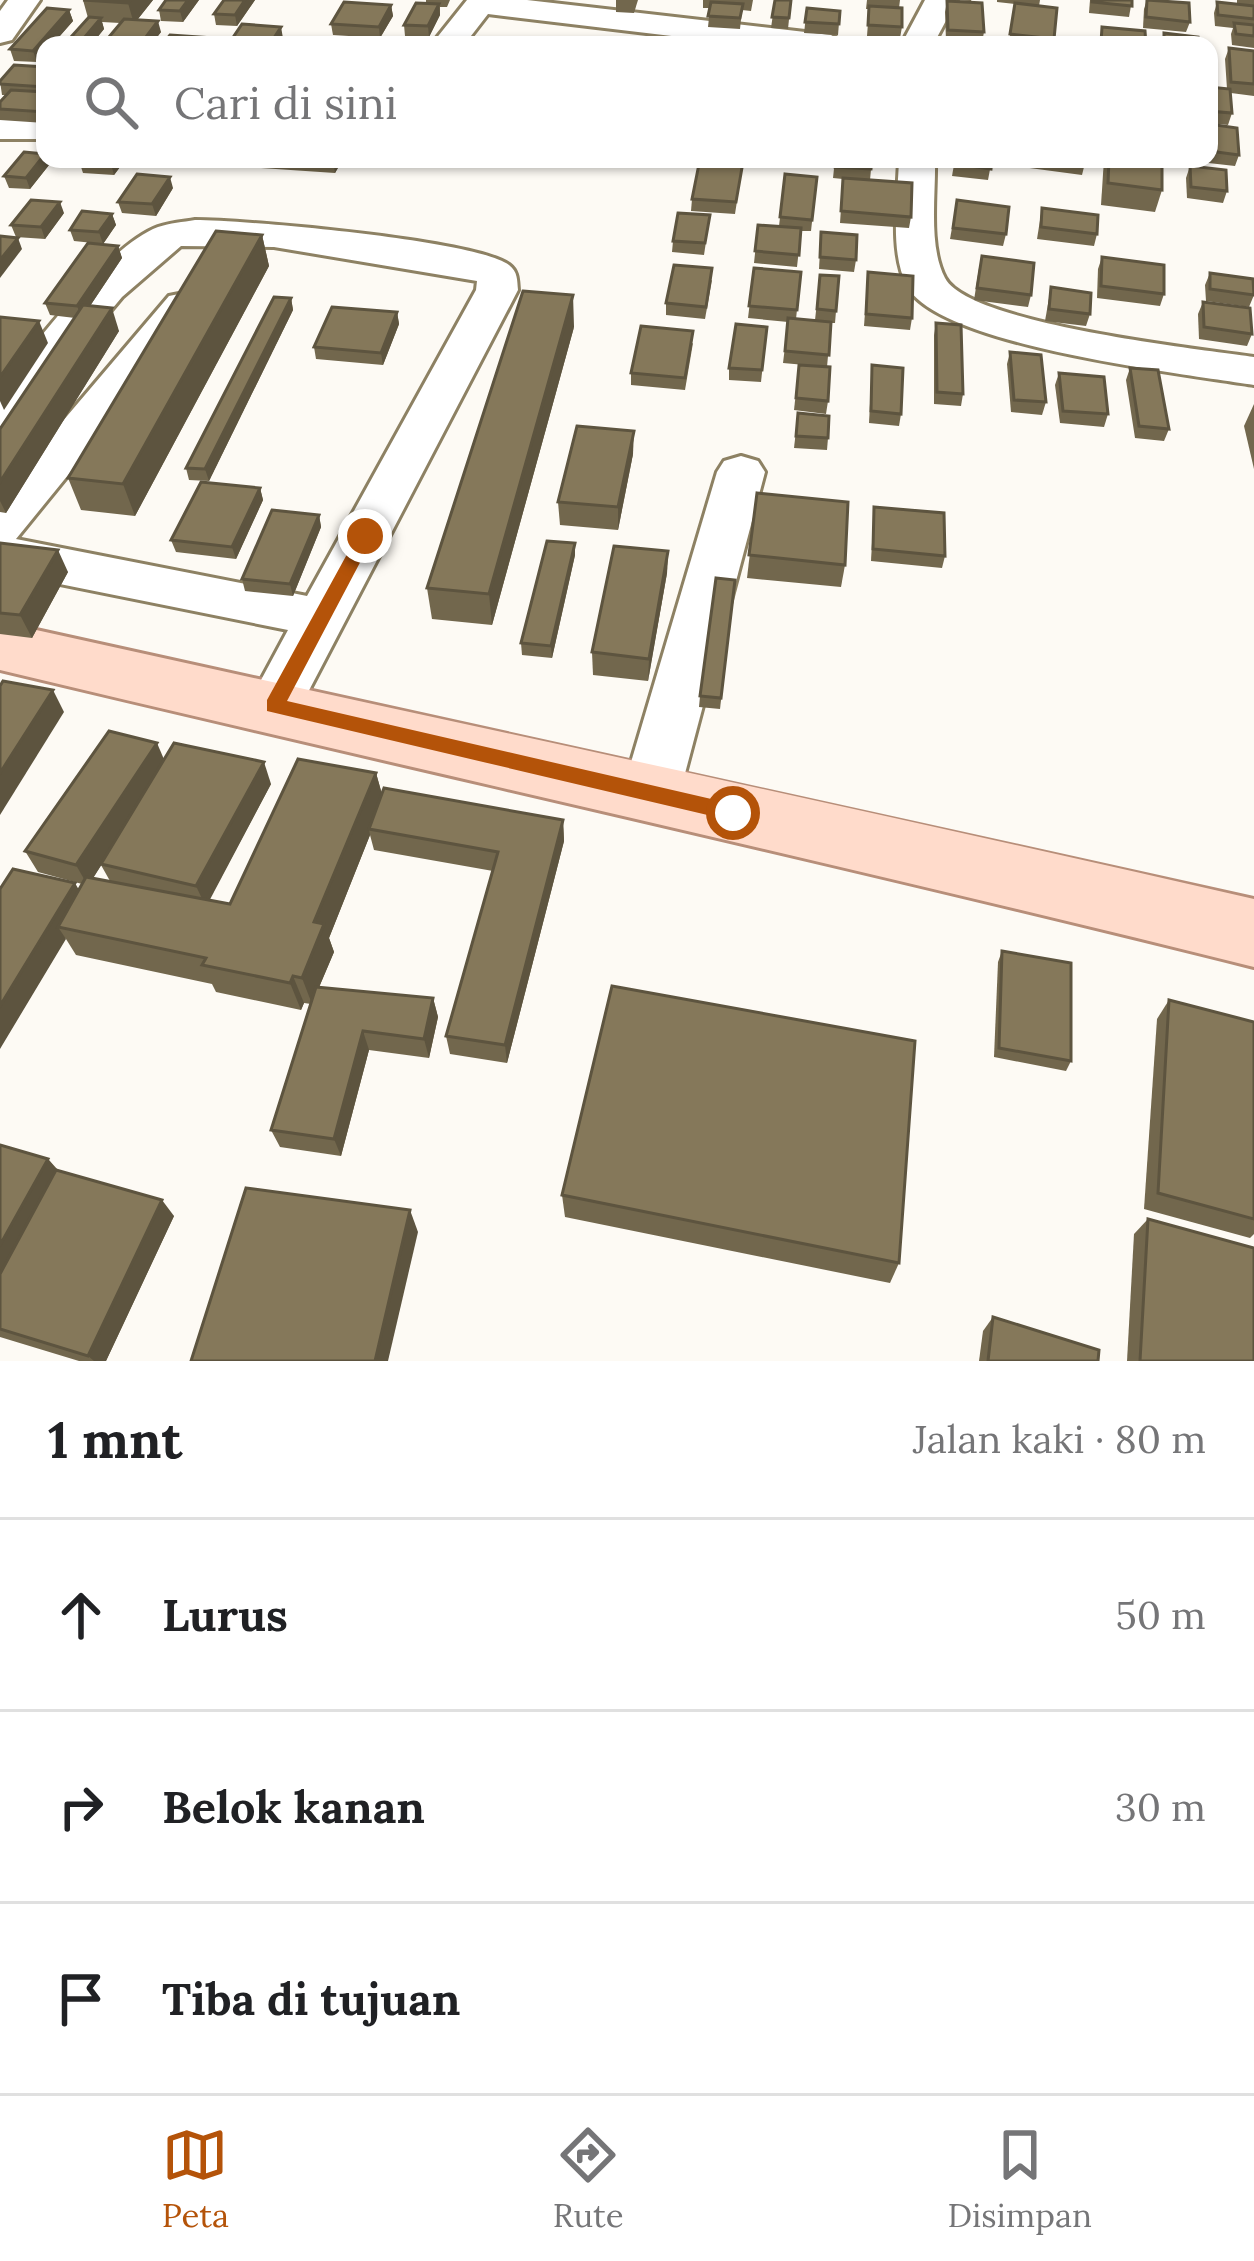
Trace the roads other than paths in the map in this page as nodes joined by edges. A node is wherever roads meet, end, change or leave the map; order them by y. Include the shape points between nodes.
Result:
1 (24, 0) edge
2 (941, 0) edge
3 (482, 2) edge
4 (681, 14) edge
5 (0, 33) edge
6 (454, 36) edge
7 (787, 36) edge
8 (922, 36) edge
9 (0, 128) edge
10 (36, 128) edge
11 (917, 168) edge
12 (243, 234) junction
13 (1254, 371) edge
14 (0, 414) edge
15 (741, 472) dead end
16 (0, 527) edge
17 (0, 554) edge
18 (322, 618) junction
19 (0, 646) edge
20 (274, 706) junction
21 (650, 796) junction
22 (1254, 933) edge

1 - 5 street
2 - 8 street
3 - 4 street
3 - 6 street
4 - 7 street
9 - 10 street
11 - 13 street via 922,266 933,294 954,310 1016,329
12 - 14 street via 170,236 140,255
12 - 16 street
12 - 18 street via 497,274 497,290
15 - 21 street
17 - 18 street
18 - 20 street
19 - 20 main road
20 - 21 main road
21 - 22 main road

